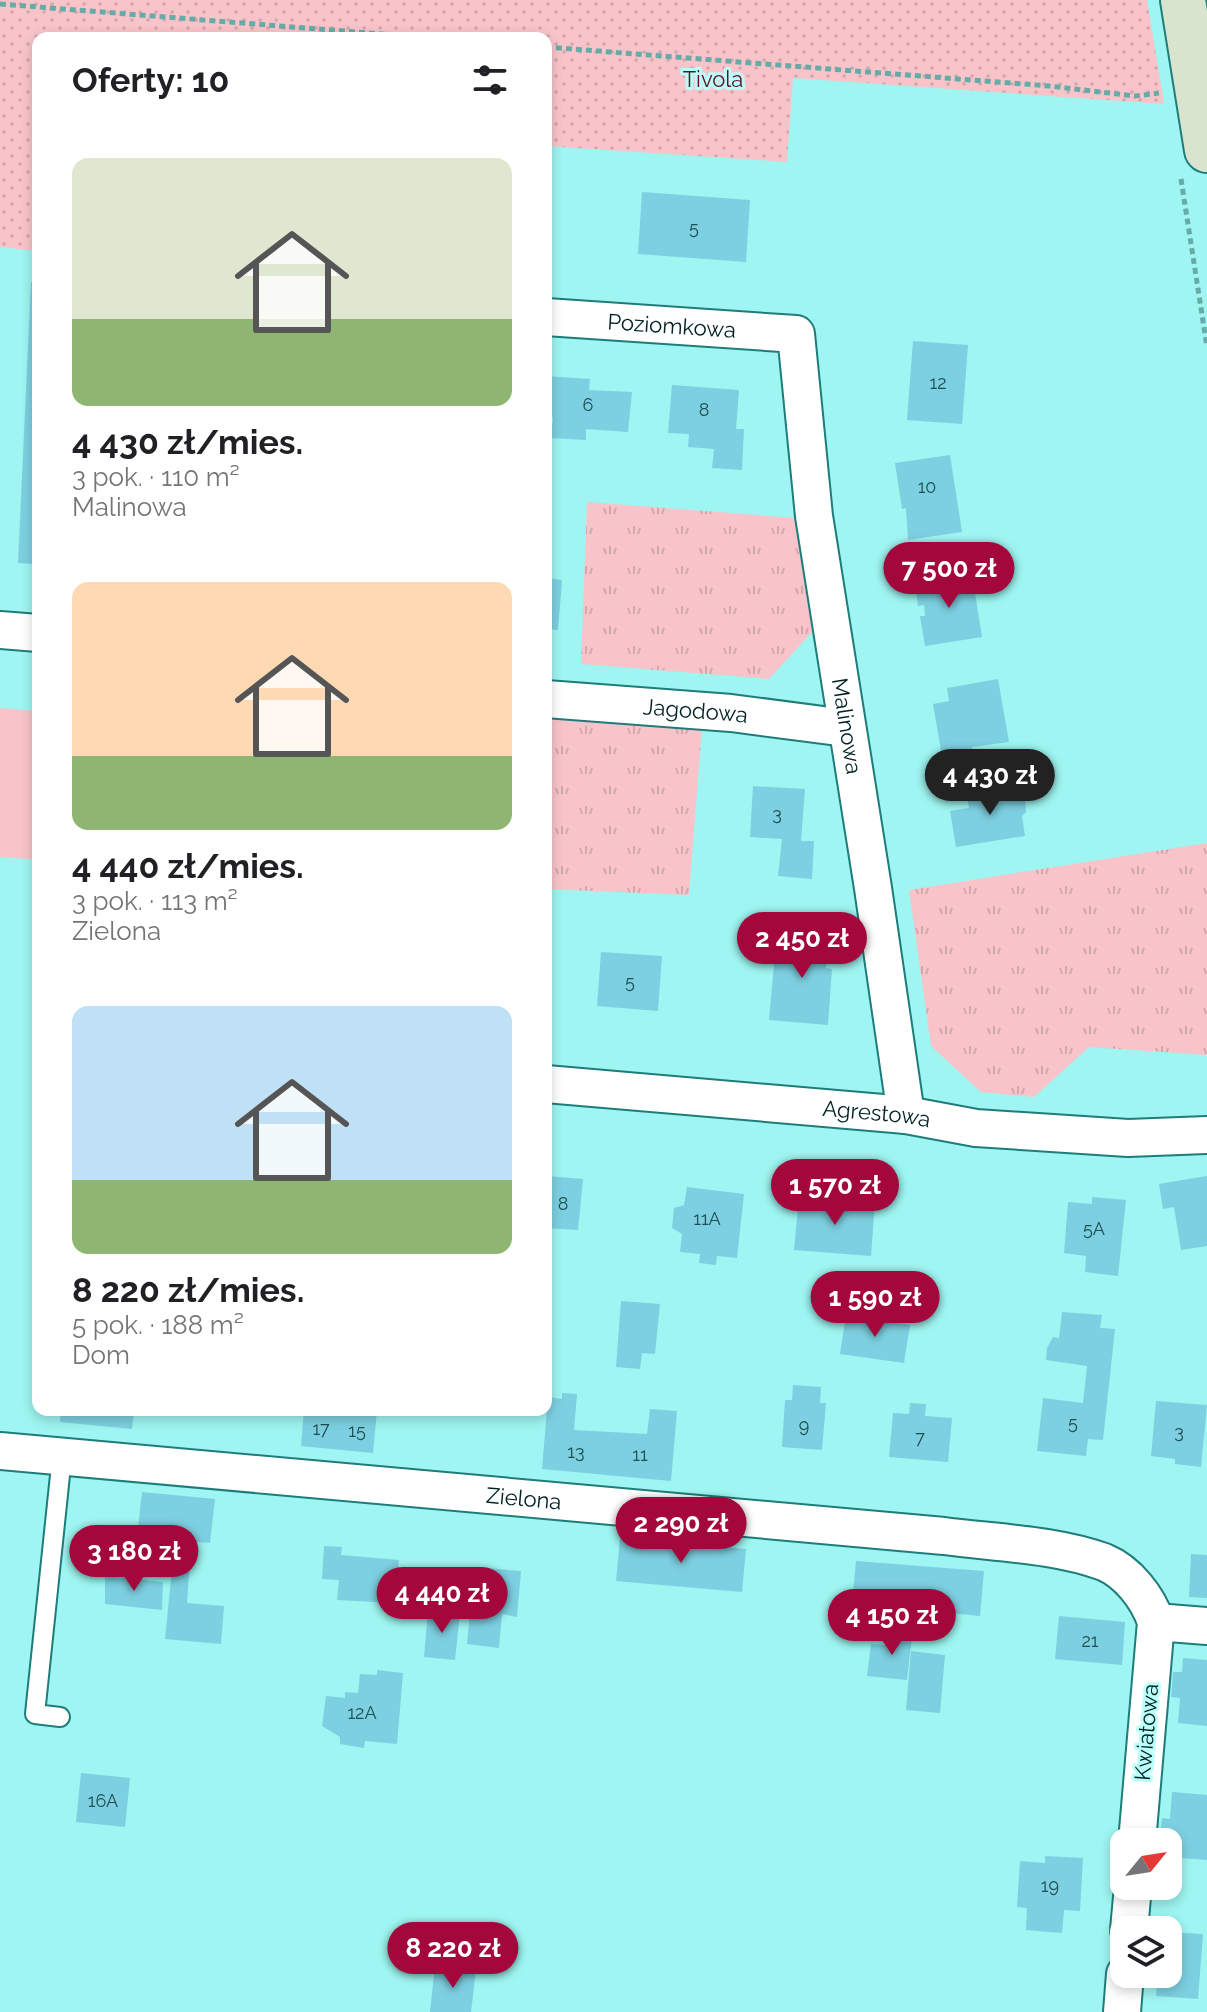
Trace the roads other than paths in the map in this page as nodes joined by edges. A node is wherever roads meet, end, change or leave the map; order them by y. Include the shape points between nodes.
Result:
1 (1183, 0) edge
2 (1207, 150) edge
3 (552, 317) edge
4 (796, 334) joint
5 (0, 630) edge
6 (32, 633) edge
7 (552, 699) edge
8 (846, 728) junction
9 (552, 1085) edge
10 (906, 1115) junction
11 (1207, 1135) edge
12 (0, 1451) edge
13 (62, 1456) junction
14 (1156, 1622) junction
15 (1207, 1626) edge
16 (60, 1717) dead end
17 (1138, 1828) edge
18 (1124, 1988) edge
19 (1122, 2012) edge

1 - 2 street
3 - 4 street, Poziomkowa
4 - 8 street, Malinowa via 814,516
5 - 6 street
7 - 8 street, Jagodowa
8 - 10 street, Malinowa
9 - 10 street, Agrestowa
10 - 11 street, Agrestowa via 976,1128 1128,1138
12 - 13 street, Zielona
13 - 14 street, Zielona via 1061,1551 1107,1563 1129,1579 1151,1606
13 - 16 lane via 35,1714
14 - 15 street
14 - 17 street, Kwiatowa
18 - 19 street

